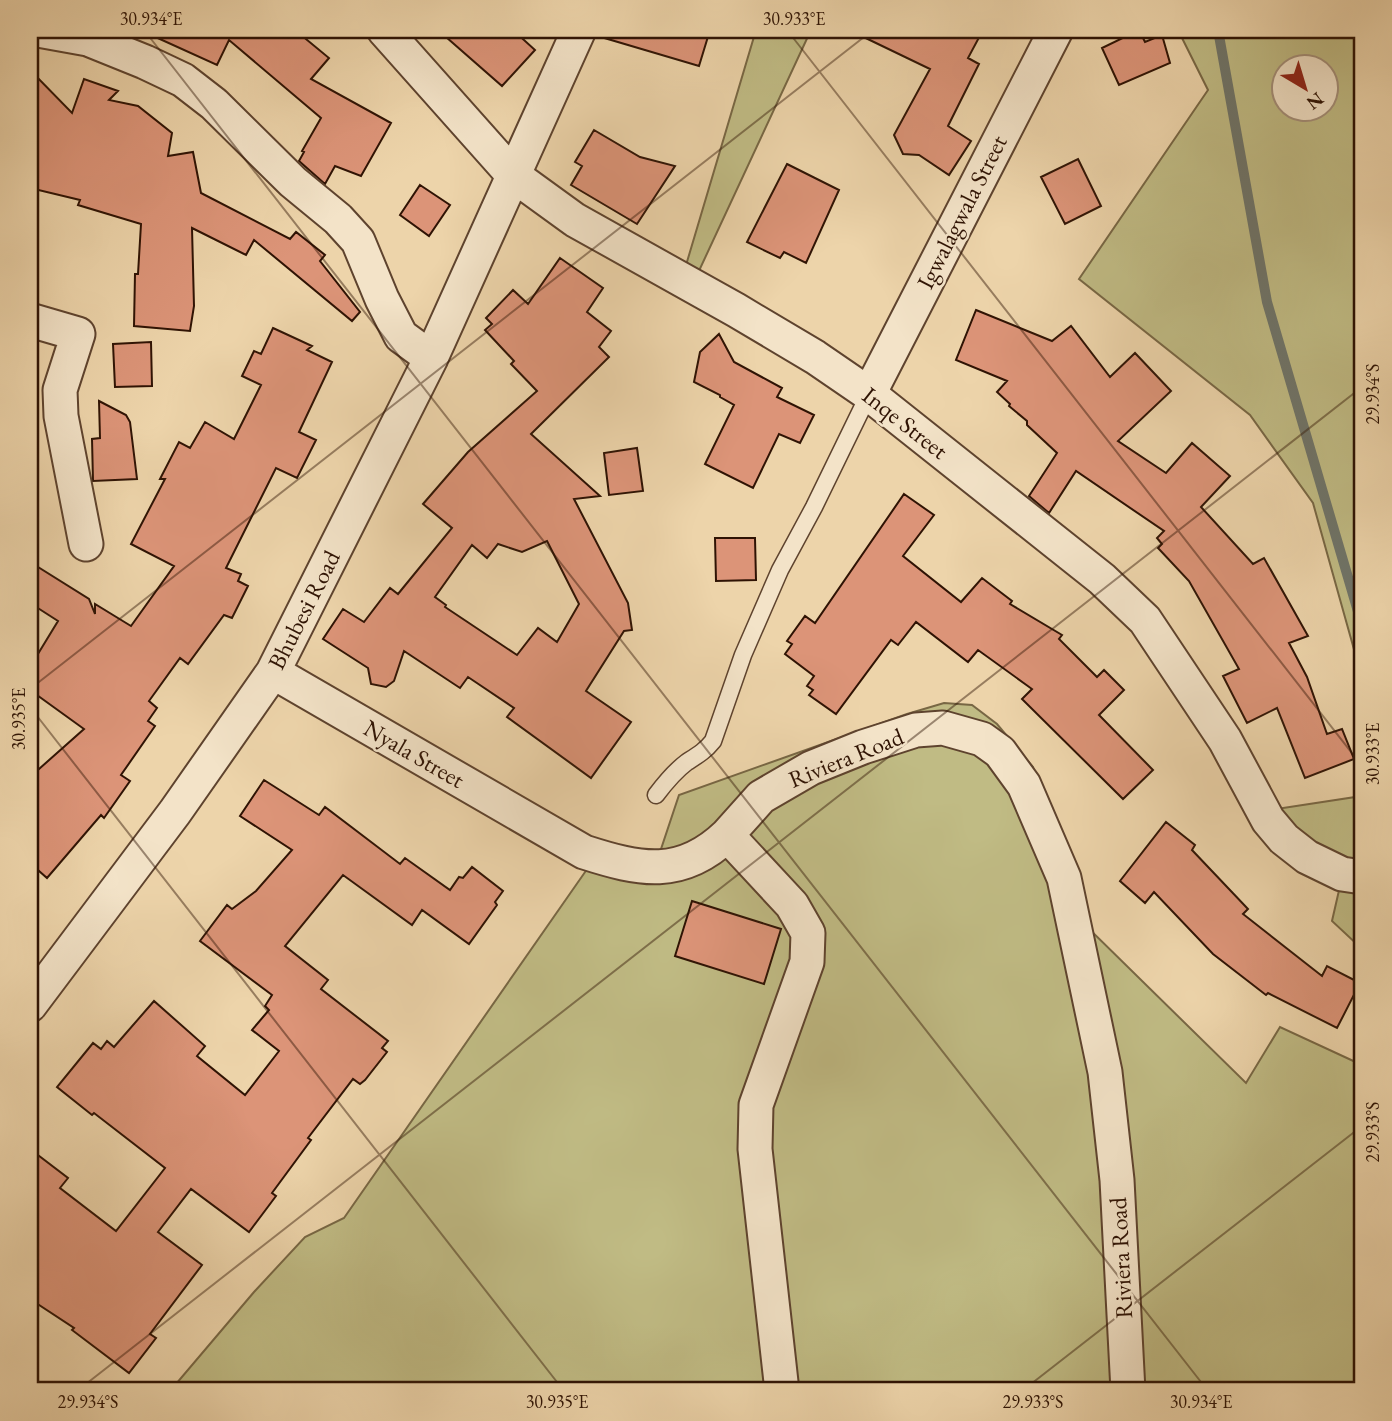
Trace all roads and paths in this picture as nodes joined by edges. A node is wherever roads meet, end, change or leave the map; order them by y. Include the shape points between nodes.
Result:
1 (38, 30) edge
2 (384, 30) edge
3 (579, 30) edge
4 (1056, 30) edge
5 (513, 175) junction
6 (30, 320) edge
7 (431, 358) junction
8 (869, 394) junction
9 (86, 544) dead end
10 (273, 671) junction
11 (656, 795) dead end
12 (727, 835) junction
13 (1362, 877) edge
14 (30, 1006) edge
15 (782, 1391) edge
16 (1128, 1391) edge

1 - 7 street via 88,39 145,62 183,80 214,104 358,241 401,335
2 - 5 street, Inqe Street
3 - 5 street, Bhubesi Road
4 - 8 street, Igwalagwala Street
5 - 7 street, Bhubesi Road
5 - 8 street, Inqe Street via 575,220 736,310
6 - 9 street via 78,334 60,390
7 - 10 street, Bhubesi Road
8 - 11 lane via 780,570 743,654 713,741
8 - 13 street, Inqe Street via 1128,604 1144,620 1226,740 1268,820 1284,839 1307,857 1342,874
10 - 12 street, Nyala Street via 584,852 618,863 655,867 689,863
10 - 14 street, Bhubesi Road
12 - 15 street via 792,905 808,933 807,962 756,1105 755,1149
12 - 16 street, Riviera Road via 761,797 811,768 916,730 943,728 982,739 1000,752 1024,785 1064,878 1105,1072 1117,1180

